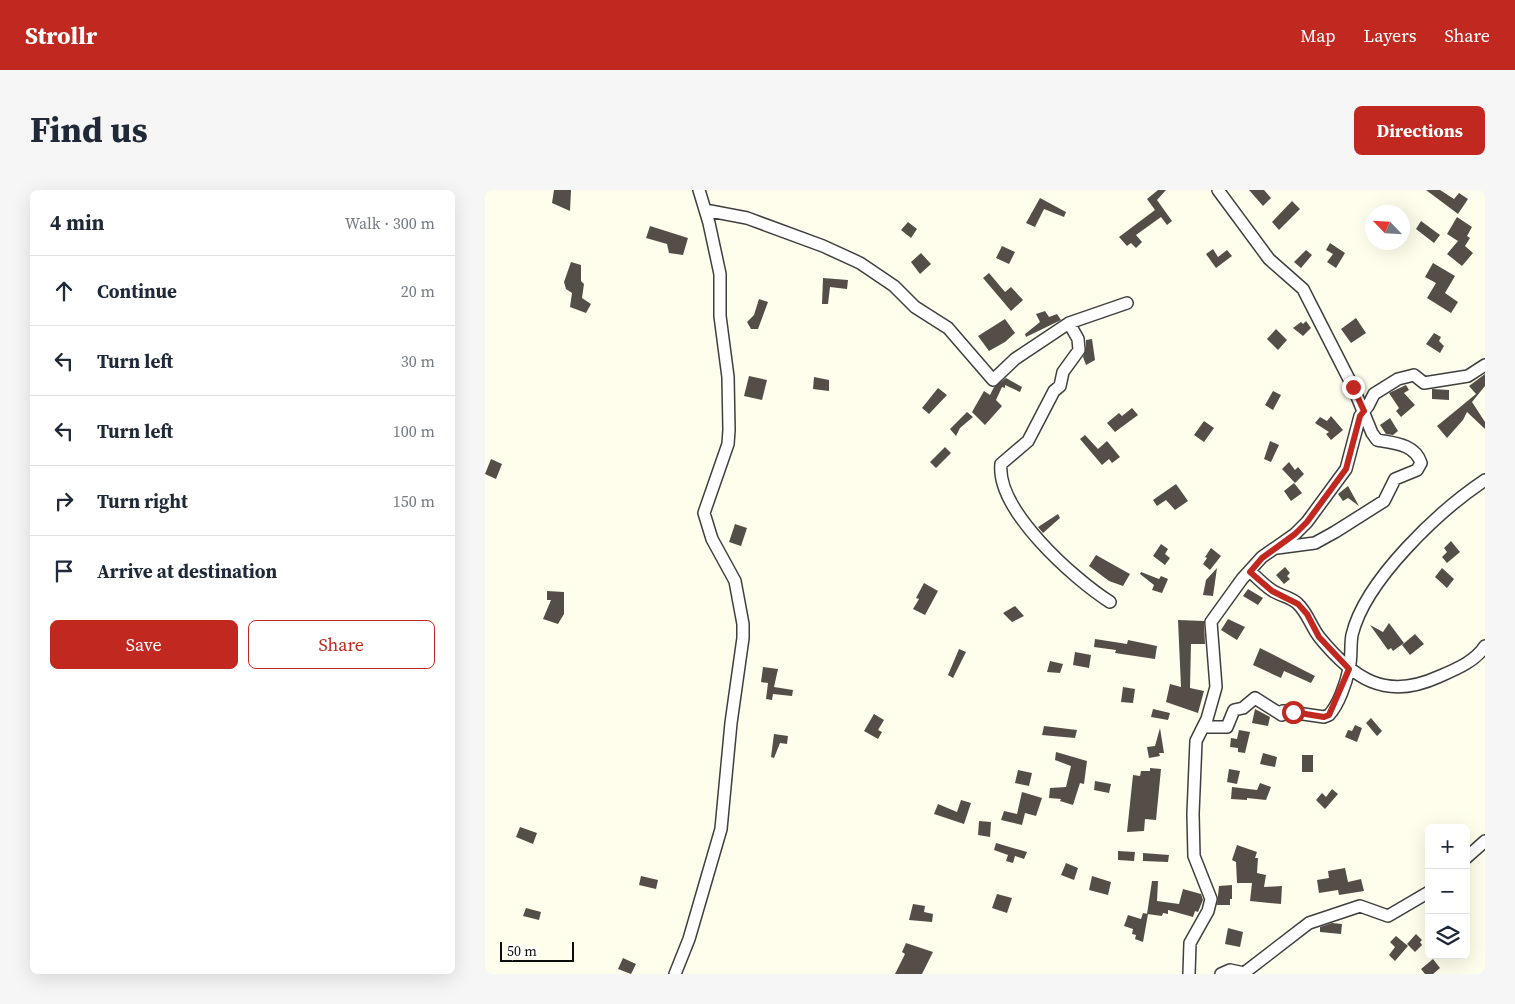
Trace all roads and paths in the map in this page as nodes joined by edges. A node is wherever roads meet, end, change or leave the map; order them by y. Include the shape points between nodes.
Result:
1 (699, 190) edge
2 (1218, 190) edge
3 (705, 210) junction
4 (1127, 303) dead end
5 (1069, 323) junction
6 (1485, 365) edge
7 (1364, 411) junction
8 (1485, 480) edge
9 (1272, 549) junction
10 (1250, 572) junction
11 (1109, 602) dead end
12 (1485, 646) edge
13 (1349, 669) junction
14 (1204, 726) junction
15 (1485, 841) edge
16 (1470, 854) edge
17 (1425, 894) edge
18 (675, 974) edge
19 (1191, 974) edge
20 (1221, 974) edge

1 - 3 street
2 - 7 street via 1269,259 1303,288
3 - 5 street via 747,218 861,263 894,286 915,307 948,328 993,380 1015,359
3 - 18 street via 720,274 729,430 728,444 704,513 712,539 735,582 743,638 721,829 689,939
4 - 5 street
5 - 11 street via 1078,339 1079,350 1063,372 1060,386 1054,391 1028,441 1001,464 999,476 1005,491 1042,545 1079,580
6 - 7 street via 1468,376 1424,382 1414,375 1398,379 1373,394
7 - 9 street via 1346,469 1307,522
7 - 9 street via 1377,440 1408,447 1419,457 1419,468 1395,479 1384,501 1335,532 1315,543
8 - 13 street via 1437,517 1391,566 1363,609 1352,635
9 - 10 street
10 - 13 street via 1272,591 1298,604 1319,637
10 - 14 street via 1211,622 1216,687
12 - 13 street via 1459,668 1410,687 1367,681
13 - 14 street via 1332,712 1324,717 1299,712 1283,712 1282,715 1255,698 1243,708 1234,710 1227,727
14 - 19 street via 1196,747 1194,856 1211,899 1208,912 1190,943
15 - 16 street
17 - 20 street via 1388,916 1360,906 1309,923 1244,973 1230,970

